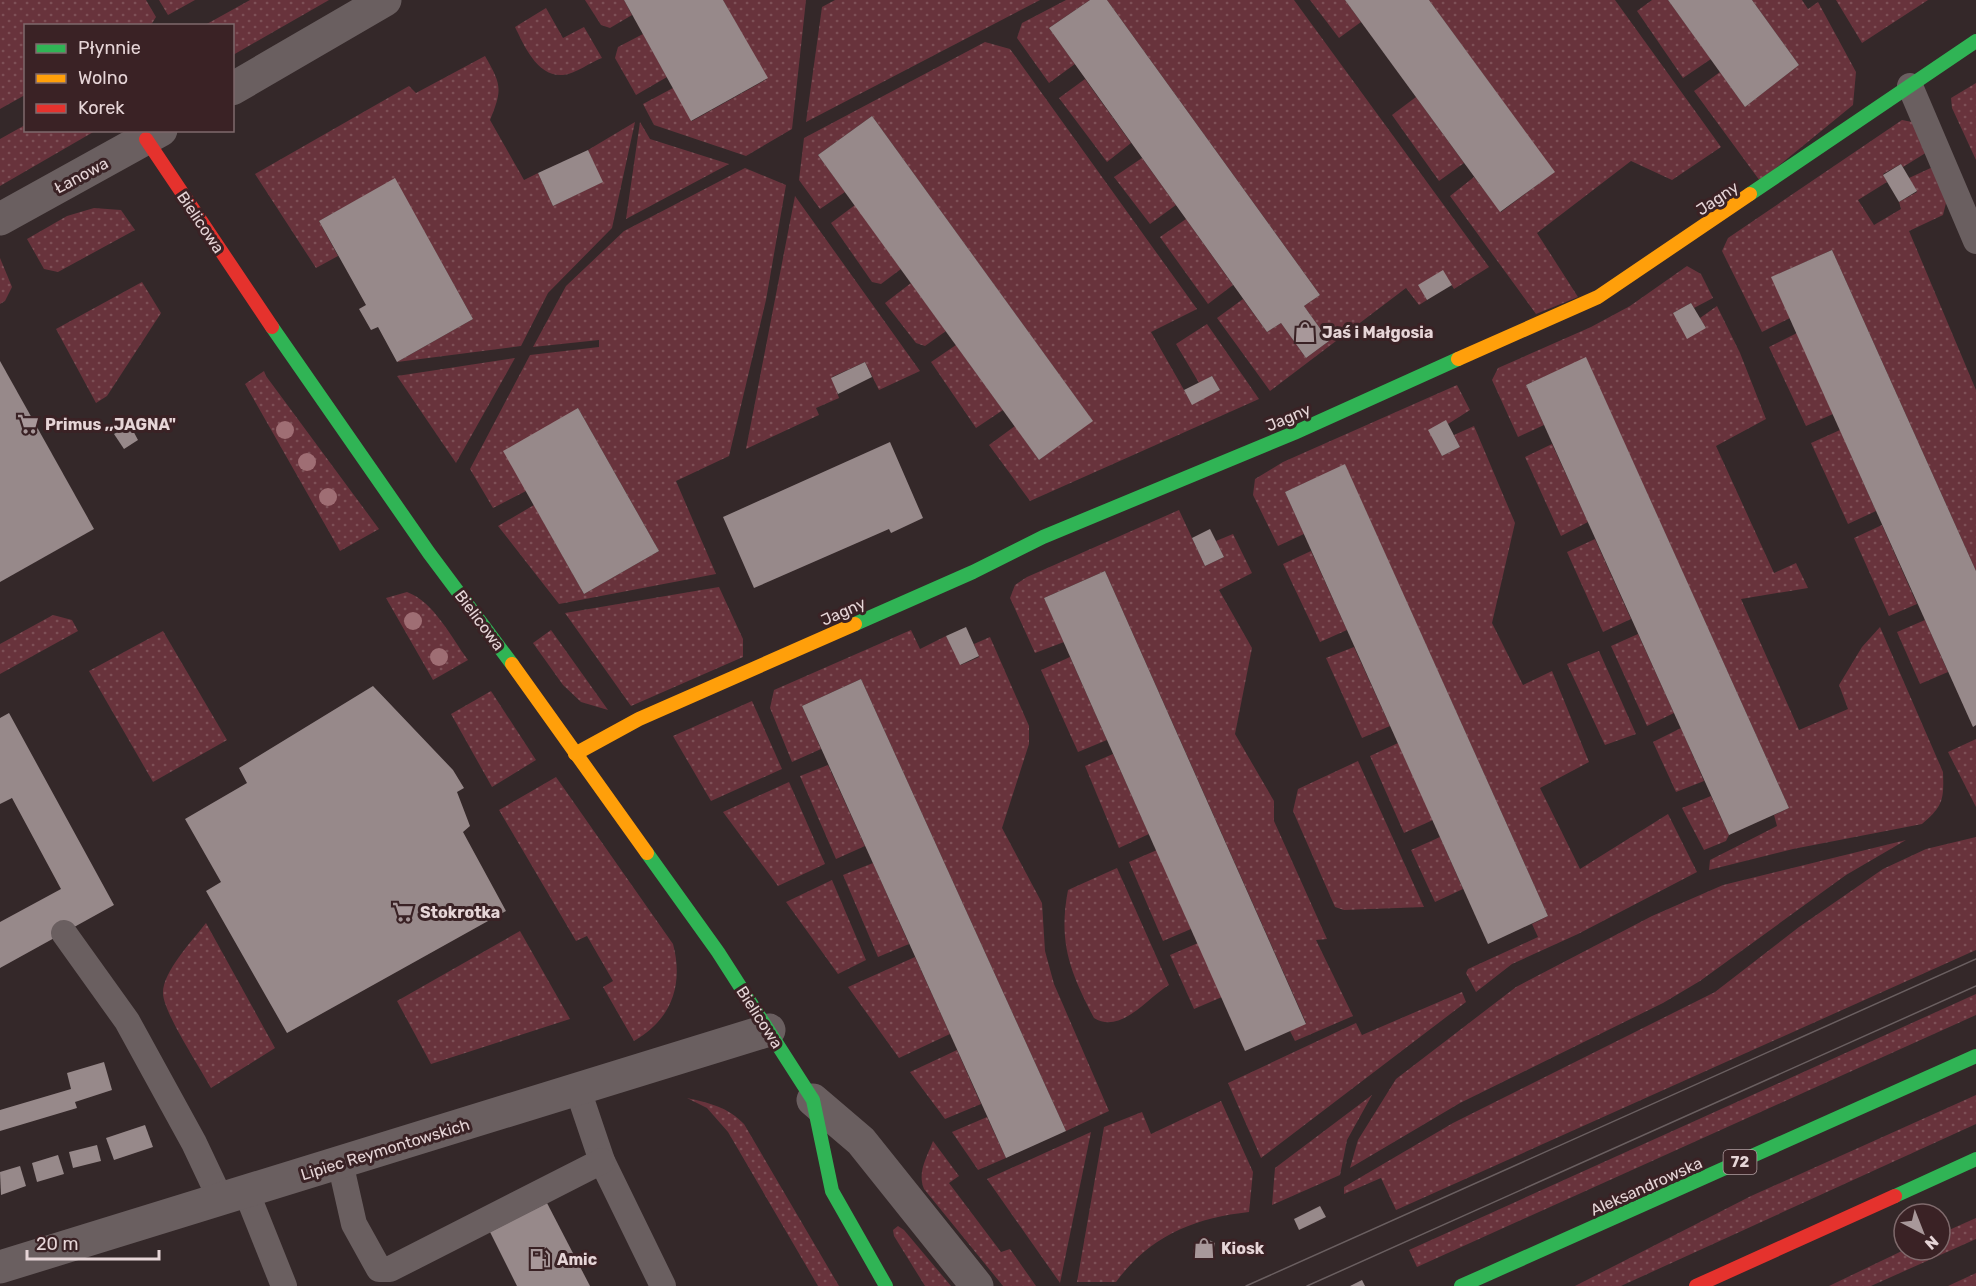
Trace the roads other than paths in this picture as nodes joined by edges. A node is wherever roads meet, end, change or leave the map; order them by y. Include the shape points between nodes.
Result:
1 (385, 0) edge
2 (1976, 41) edge
3 (1910, 86) junction
4 (234, 88) edge
5 (154, 135) edge
6 (0, 219) edge
7 (1976, 242) edge
8 (575, 754) junction
9 (64, 933) dead end
10 (769, 1030) junction
11 (1976, 1056) edge
12 (578, 1090) junction
13 (813, 1100) junction
14 (1976, 1159) edge
15 (602, 1161) junction
16 (340, 1162) junction
17 (233, 1195) junction
18 (0, 1267) edge
19 (375, 1277) edge
20 (284, 1286) edge
21 (663, 1286) edge
22 (886, 1286) edge
23 (977, 1286) edge
24 (1461, 1286) edge
25 (1696, 1286) edge

1 - 4 street
2 - 3 street, Jagny
3 - 7 lane
3 - 8 street, Jagny via 1598,297 1294,433 1043,537 973,572 639,719
5 - 6 street, Łanowa
5 - 8 street, Bielicowa via 247,292
8 - 10 street, Bielicowa via 718,952
9 - 17 lane via 127,1021 194,1143
10 - 12 street, Lipiec Reymontowskich
10 - 13 street, Bielicowa
11 - 24 street, Aleksandrowska / 72
12 - 15 lane
12 - 16 street, Lipiec Reymontowskich
13 - 22 street, Bielicowa via 832,1191
13 - 23 street, Bielicowa via 861,1141
14 - 25 street
15 - 19 lane
15 - 21 lane
16 - 17 street, Lipiec Reymontowskich
16 - 19 lane via 354,1224
17 - 18 street, Lipiec Reymontowskich
17 - 20 lane

